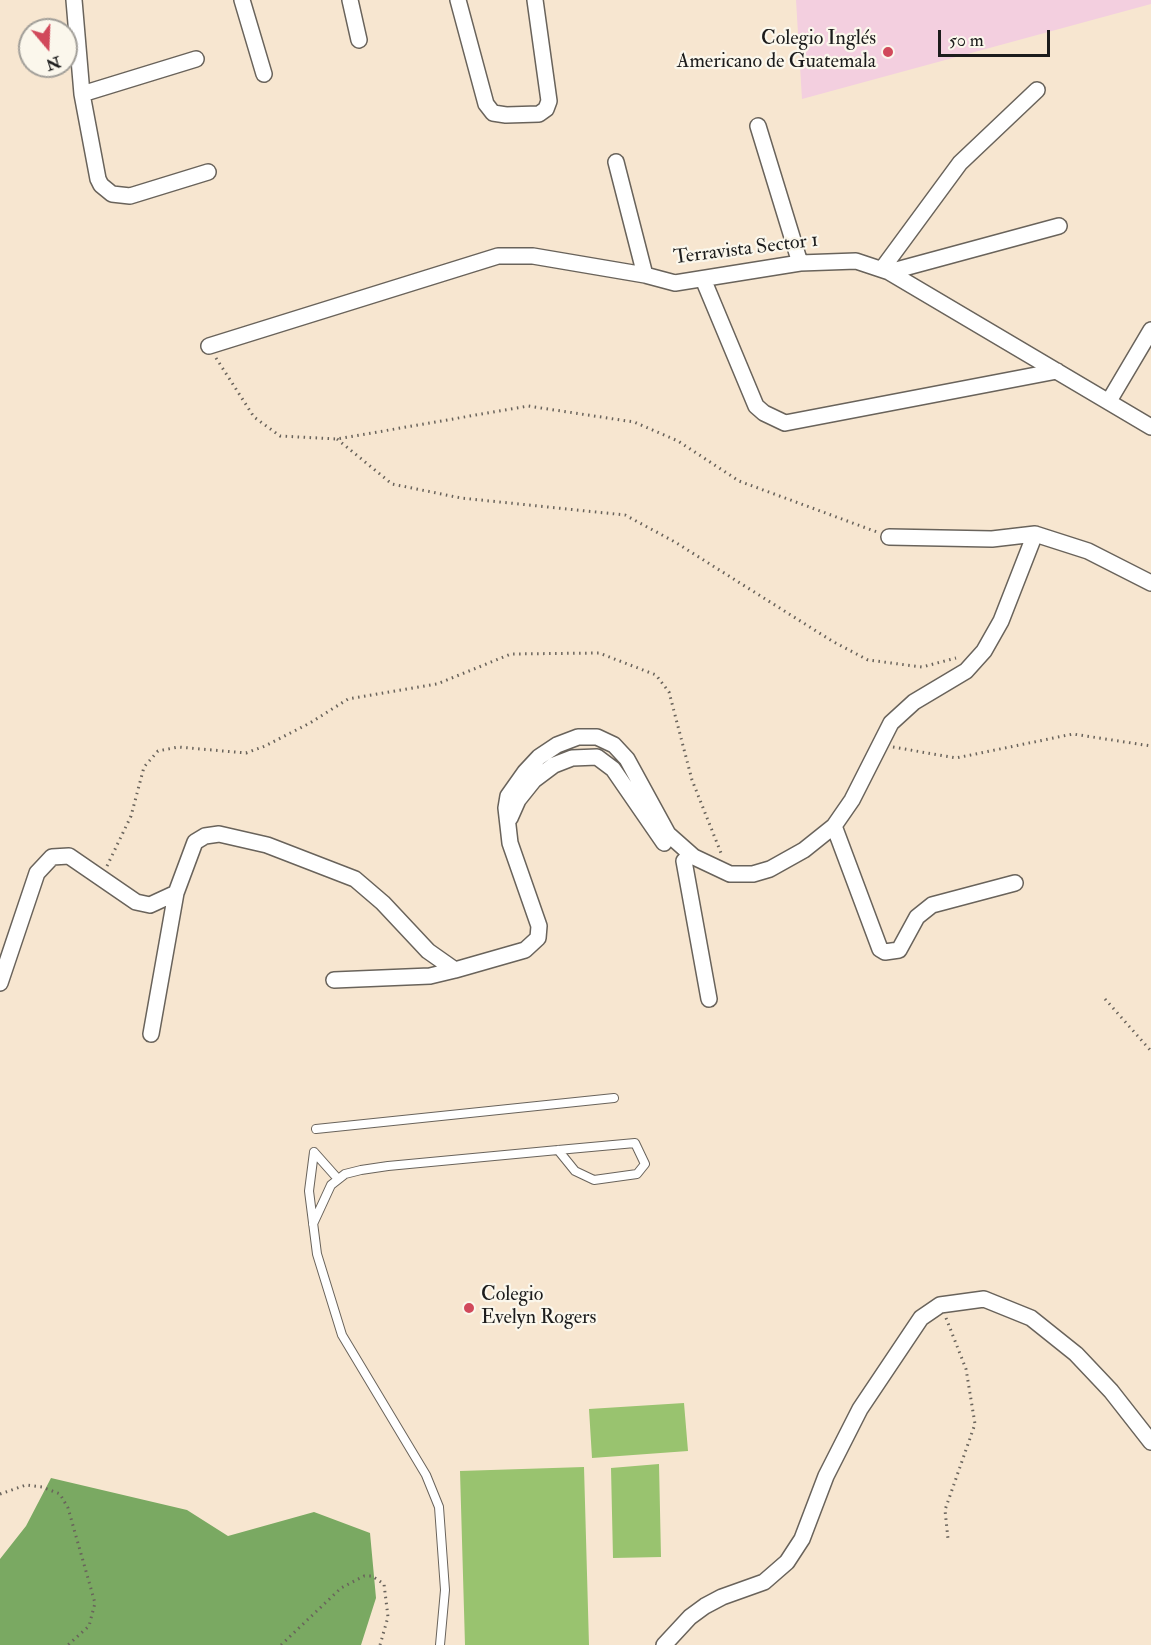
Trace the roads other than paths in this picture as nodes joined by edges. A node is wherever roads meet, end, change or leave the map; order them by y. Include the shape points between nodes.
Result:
1 (74, 0) edge
2 (242, 0) edge
3 (350, 0) edge
4 (458, 0) edge
5 (535, 0) edge
6 (359, 40) dead end
7 (196, 59) dead end
8 (264, 74) dead end
9 (1036, 90) dead end
10 (82, 94) junction
11 (758, 126) dead end
12 (616, 162) dead end
13 (208, 172) dead end
14 (1059, 226) dead end
15 (800, 263) junction
16 (886, 270) junction
17 (645, 274) junction
18 (703, 279) junction
19 (1151, 330) edge
20 (209, 346) road end
21 (1057, 371) junction
22 (1109, 401) junction
23 (1151, 427) edge
24 (1035, 534) junction
25 (889, 537) road end
26 (1151, 583) edge
27 (507, 823) junction
28 (834, 826) junction
29 (684, 861) junction
30 (712, 867) junction
31 (1015, 883) dead end
32 (177, 893) junction
33 (455, 970) junction
34 (334, 980) dead end
35 (0, 984) edge
36 (709, 999) dead end
37 (151, 1034) dead end
38 (614, 1098) dead end
39 (316, 1129) dead end
40 (558, 1150) junction
41 (338, 1179) junction
42 (313, 1225) junction
43 (1151, 1442) edge
44 (440, 1645) edge
45 (664, 1645) edge

1 - 10 street
2 - 8 street
3 - 6 street
4 - 5 street via 486,104 493,113 506,115 539,114 549,101
7 - 10 street
9 - 16 street via 960,163
10 - 13 street via 98,179 112,194 130,196
11 - 15 street
12 - 17 street
14 - 16 street
15 - 16 street, Terravista Sector 1 via 842,260
15 - 18 street, Terravista Sector 1
16 - 21 street, Terravista Sector 1
17 - 18 street, Terravista Sector 1 via 675,283
17 - 20 street, Terravista Sector 1 via 533,256 498,256
18 - 21 street via 756,406 785,423
19 - 22 street
21 - 22 street, Terravista Sector 1
22 - 23 street, Terravista Sector 1
24 - 25 street via 992,539
24 - 26 street via 1089,551
24 - 28 street via 1001,621 984,651 966,671 914,702 891,723 852,800
27 - 29 street via 534,780 554,765 572,758 597,757 614,769 658,836
27 - 30 street via 508,796 539,758 578,737 597,737 614,745 627,759 677,845
27 - 33 street via 510,843 539,926 538,938 525,950
28 - 30 street via 770,870 730,874
28 - 31 street via 880,949 885,952 899,950 917,917 932,905
29 - 30 street
29 - 36 street
32 - 33 street via 195,842 205,836 228,834 355,879 428,951
32 - 35 street via 159,903 136,902 69,856 57,855 37,873
32 - 37 street
33 - 34 street via 430,976
38 - 39 lane
40 - 40 lane via 635,1143 645,1161 641,1171 634,1175 601,1180 580,1176
40 - 41 lane via 388,1166 353,1172
41 - 42 lane via 327,1192
41 - 42 lane via 314,1152 309,1191
42 - 44 lane via 317,1254 342,1335 426,1475 440,1507 445,1590
43 - 45 street via 1076,1354 1031,1318 984,1299 940,1305 921,1318 860,1409 826,1476 802,1539 787,1562 764,1582 705,1606

